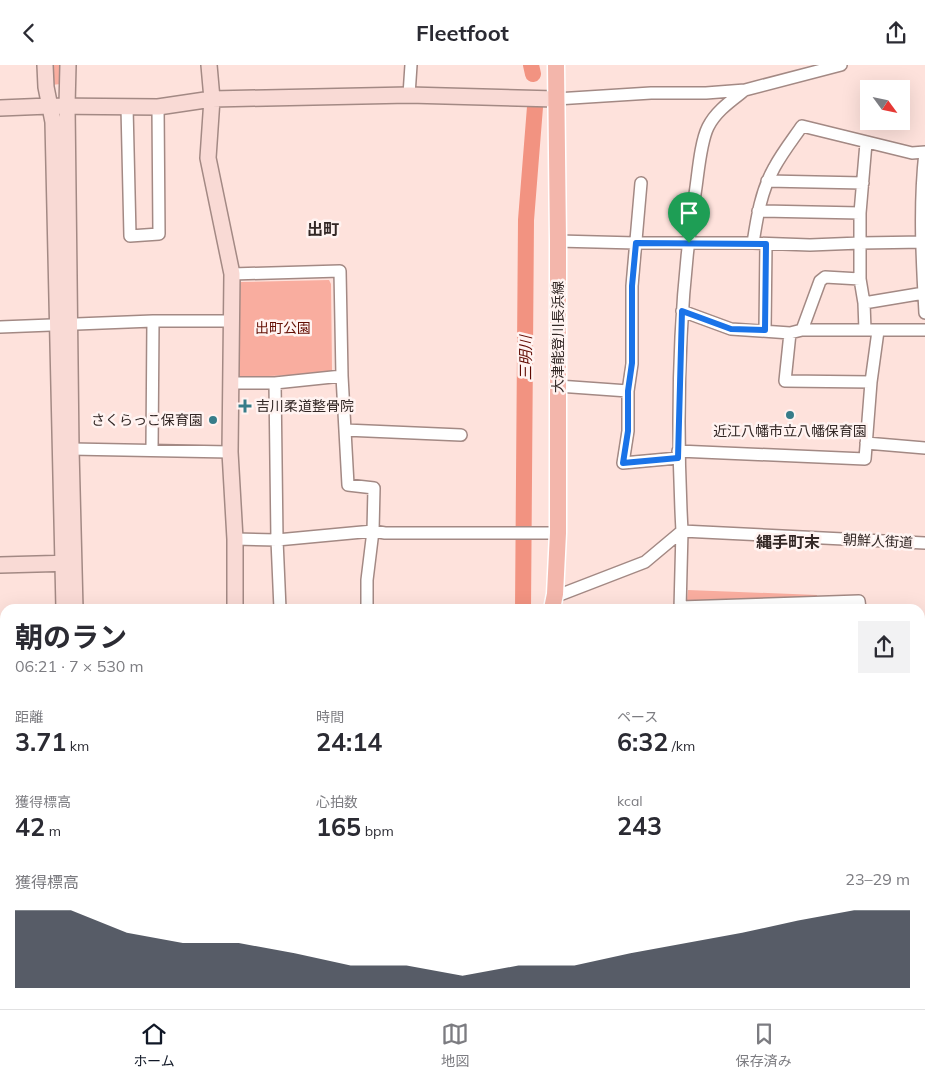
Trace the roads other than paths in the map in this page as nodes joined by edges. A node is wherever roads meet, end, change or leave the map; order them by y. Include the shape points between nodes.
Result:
1 (45, 65) edge
2 (68, 65) edge
3 (209, 65) edge
4 (411, 65) edge
5 (556, 65) edge
6 (840, 65) edge
7 (745, 90) junction
8 (409, 95) junction
9 (212, 99) junction
10 (556, 99) junction
11 (49, 106) junction
12 (67, 106) junction
13 (127, 107) junction
14 (158, 107) junction
15 (0, 108) edge
16 (866, 143) junction
17 (767, 181) junction
18 (641, 183) dead end
19 (863, 183) junction
20 (923, 187) edge
21 (758, 211) junction
22 (860, 213) junction
23 (558, 241) junction
24 (923, 242) edge
25 (636, 243) junction
26 (689, 243) junction
27 (753, 243) junction
28 (860, 243) junction
29 (766, 244) junction
30 (232, 274) junction
31 (860, 279) junction
32 (924, 293) edge
33 (864, 303) junction
34 (682, 311) junction
35 (925, 313) edge
36 (154, 321) junction
37 (230, 321) junction
38 (64, 324) junction
39 (0, 327) edge
40 (765, 330) junction
41 (802, 330) junction
42 (865, 330) junction
43 (925, 330) edge
44 (878, 331) junction
45 (790, 333) junction
46 (342, 376) junction
47 (870, 382) junction
48 (230, 383) junction
49 (275, 383) junction
50 (558, 386) junction
51 (628, 391) junction
52 (344, 430) junction
53 (461, 435) dead end
54 (866, 443) junction
55 (925, 448) edge
56 (71, 449) junction
57 (152, 449) junction
58 (230, 451) junction
59 (678, 455) junction
60 (373, 531) junction
61 (682, 531) junction
62 (558, 533) junction
63 (235, 539) junction
64 (277, 540) junction
65 (925, 543) edge
66 (69, 563) junction
67 (0, 565) edge
68 (554, 601) edge
69 (65, 604) edge
70 (74, 604) edge
71 (235, 604) edge
72 (280, 604) edge
73 (367, 604) edge
74 (680, 604) edge
75 (782, 604) edge
76 (859, 604) edge
77 (925, 640) edge
78 (925, 694) edge

1 - 11 street
2 - 12 street
3 - 9 street
4 - 8 street
5 - 10 main road, 大津能登川長浜線
6 - 7 street
7 - 10 street
7 - 26 street via 721,108 707,128
8 - 9 street
8 - 10 street
9 - 14 street
9 - 30 street via 208,158
10 - 23 main road, 大津能登川長浜線
11 - 12 street
11 - 15 street
11 - 38 street via 53,122
12 - 13 street
12 - 38 street
13 - 14 street
13 - 14 street via 130,236 159,234
16 - 17 street via 802,126
16 - 19 street
16 - 20 street via 912,153 925,152
17 - 19 street
17 - 21 street
18 - 25 street
19 - 22 street
20 - 24 street
21 - 22 street
21 - 27 street
22 - 28 street
23 - 25 street
23 - 50 main road, 大津能登川長浜線
24 - 28 street
24 - 32 street
25 - 26 street
25 - 51 street
26 - 27 street
26 - 34 street
27 - 29 street
28 - 29 street
28 - 31 street
29 - 40 street
30 - 37 street
30 - 46 street via 340,271
31 - 33 street
31 - 41 street via 825,277 820,281
32 - 33 street
32 - 35 street
33 - 42 street
34 - 40 street via 731,329
34 - 59 street
36 - 37 street
36 - 38 street
36 - 57 street
37 - 48 street
38 - 39 street
38 - 56 street
38 - 66 street
40 - 45 street
41 - 42 street
41 - 45 street
42 - 44 street
43 - 44 street
44 - 47 street
45 - 47 street via 785,381
46 - 49 street
46 - 52 street
47 - 54 street
48 - 49 street
48 - 58 street
49 - 64 street
50 - 51 street
50 - 62 main road, 大津能登川長浜線
51 - 59 street via 628,431 623,463
52 - 53 street
52 - 60 street via 348,485 374,489
54 - 55 street
54 - 59 street via 865,459
56 - 57 street
56 - 66 street
57 - 58 street
58 - 63 street
59 - 61 street
60 - 62 street
60 - 64 street
60 - 73 street
61 - 65 street, 朝鮮人街道
61 - 68 street via 645,562 562,594
61 - 74 street
62 - 68 main road, 大津能登川長浜線
63 - 64 street
63 - 71 street
64 - 72 street
66 - 67 street
66 - 69 street
66 - 70 street
75 - 76 street via 859,601
77 - 78 street

